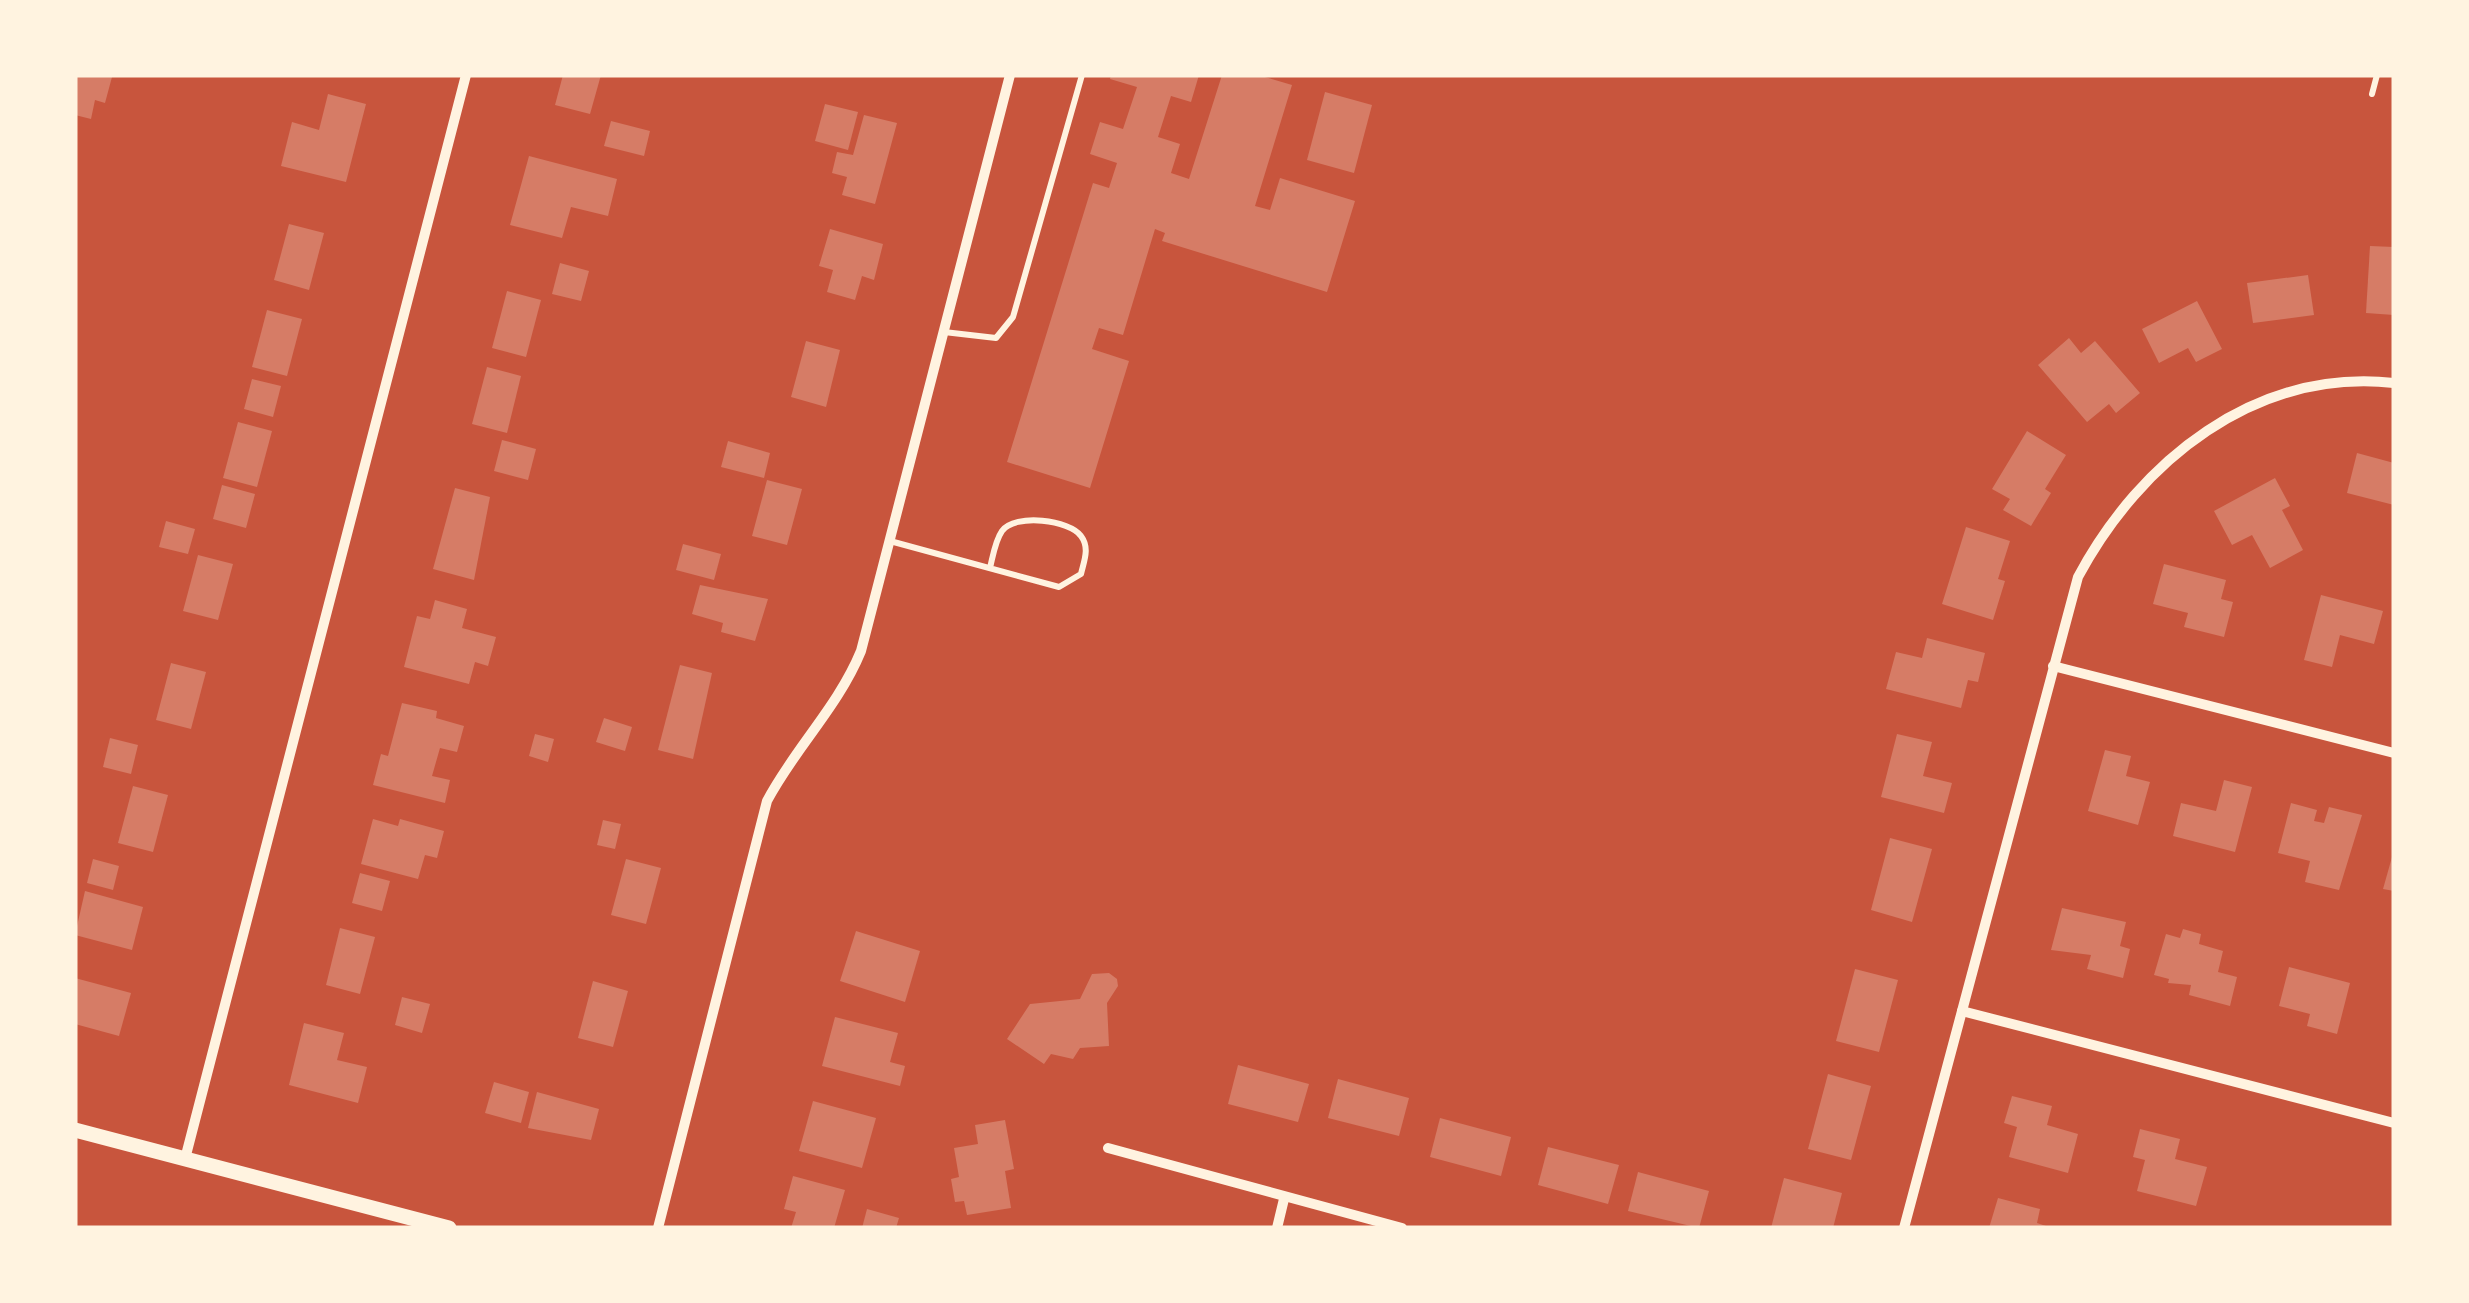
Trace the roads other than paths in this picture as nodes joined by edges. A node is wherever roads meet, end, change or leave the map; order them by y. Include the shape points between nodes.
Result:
1 (466, 75) edge
2 (1010, 75) edge
3 (1082, 75) edge
4 (2377, 75) edge
5 (2372, 94) dead end
6 (944, 332) junction
7 (2394, 384) edge
8 (890, 541) junction
9 (990, 568) junction
10 (2053, 666) junction
11 (2394, 753) edge
12 (1962, 1011) junction
13 (2394, 1123) edge
14 (75, 1130) edge
15 (1108, 1148) dead end
16 (185, 1159) junction
17 (1284, 1199) junction
18 (449, 1228) edge
19 (658, 1228) edge
20 (1276, 1228) edge
21 (1402, 1228) edge
22 (1904, 1228) edge

1 - 16 street
2 - 6 street
3 - 6 lane via 1013,317 996,338
4 - 5 lane
6 - 8 street
7 - 10 street via 2310,386 2273,398 2210,426 2165,461 2130,495 2078,577
8 - 9 lane
8 - 19 street via 862,651 844,691 767,801
9 - 9 lane via 1059,587 1071,584 1081,574 1084,538 1074,529 1011,523
10 - 11 street
10 - 12 street
12 - 13 street
12 - 22 street
14 - 16 street
15 - 17 street
16 - 18 street
17 - 20 street
17 - 21 street

